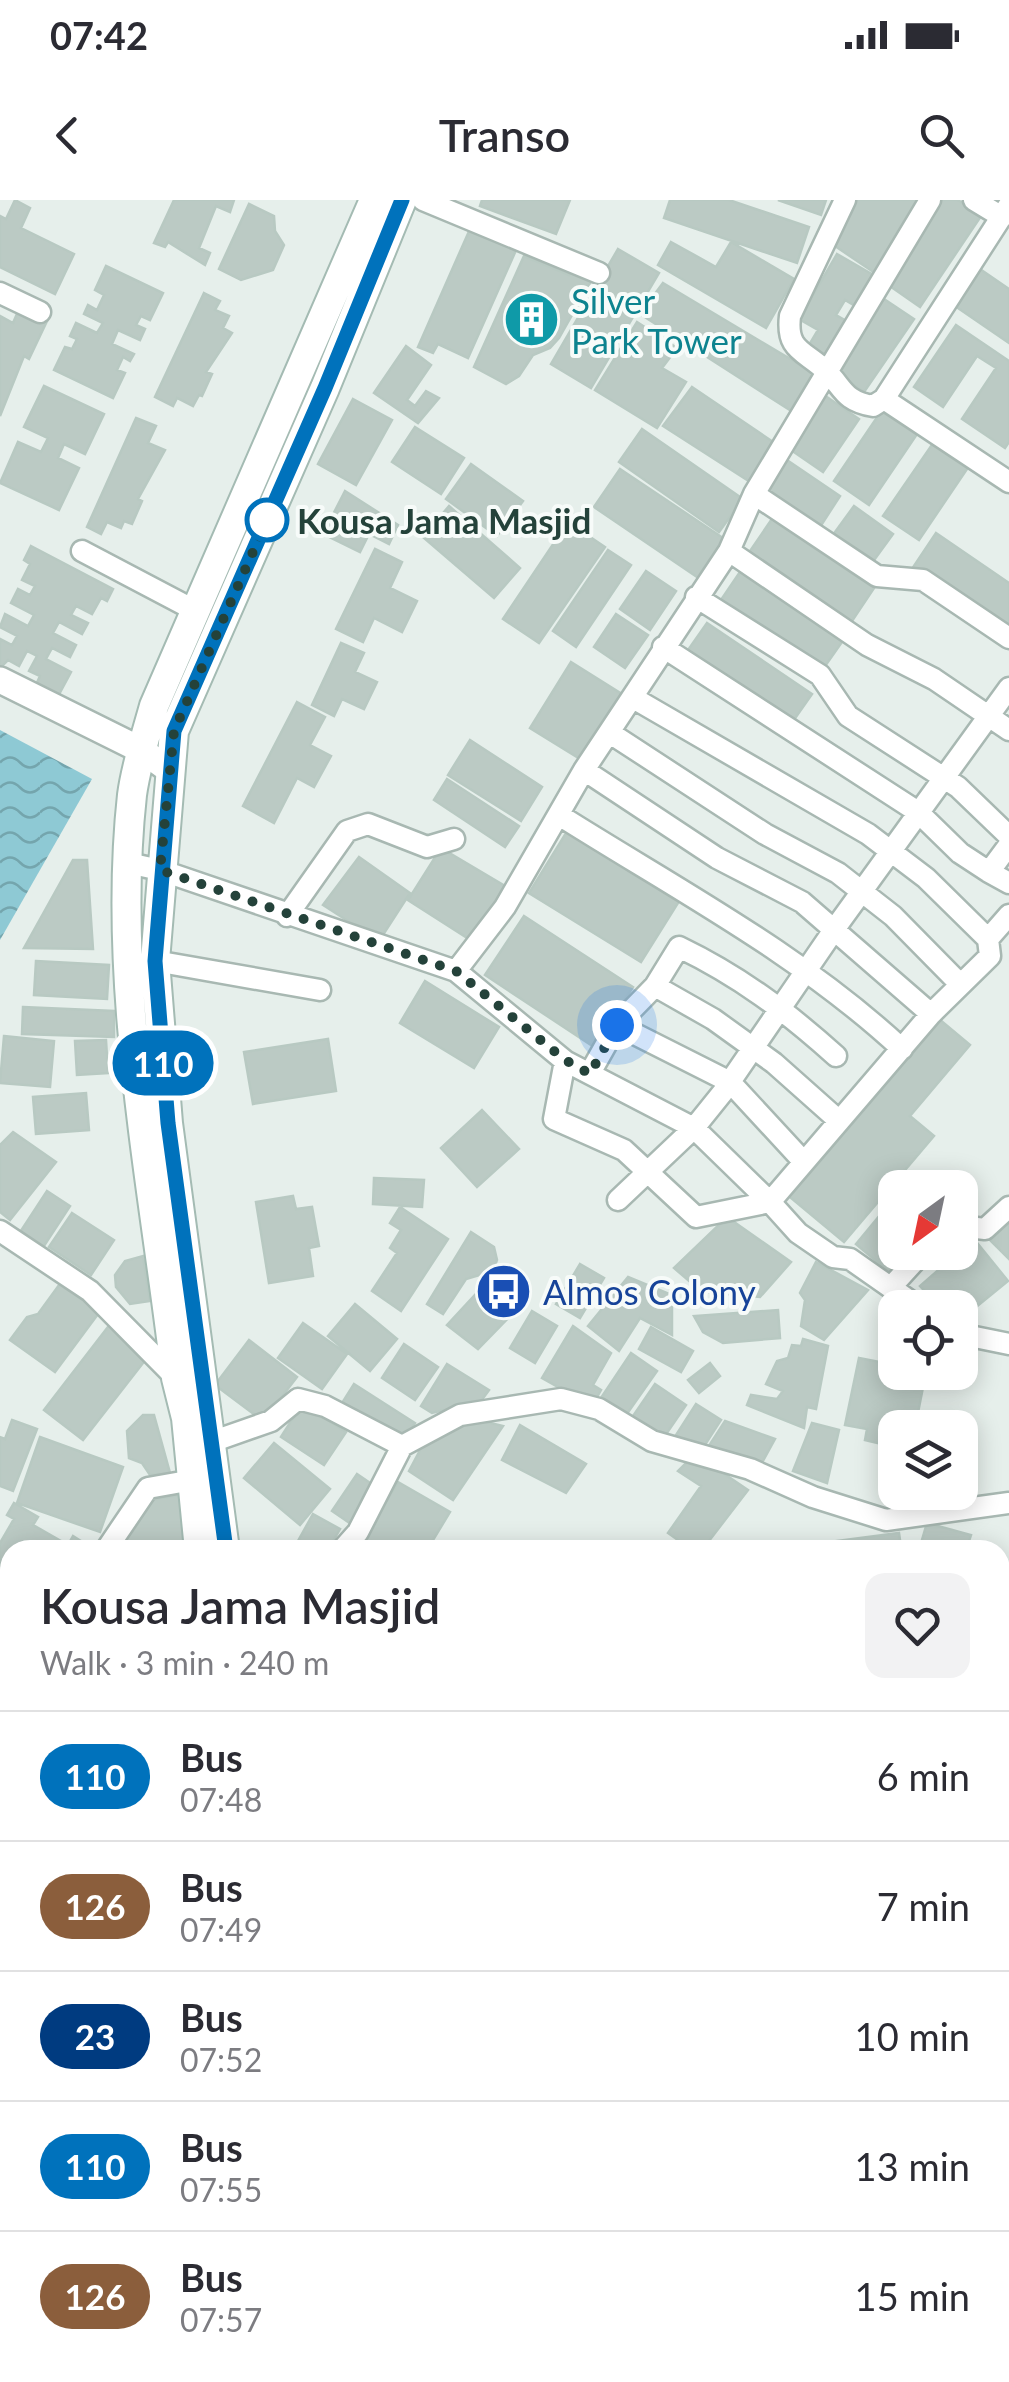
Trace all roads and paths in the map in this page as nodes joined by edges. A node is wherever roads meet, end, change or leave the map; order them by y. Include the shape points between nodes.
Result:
1 (374, 200) edge
2 (402, 200) edge
3 (424, 200) edge
4 (846, 200) edge
5 (930, 200) edge
6 (974, 200) edge
7 (1005, 211) edge
8 (599, 273) dead end
9 (0, 293) edge
10 (40, 312) dead end
11 (828, 372) junction
12 (884, 399) junction
13 (1009, 482) edge
14 (754, 494) junction
15 (729, 551) junction
16 (82, 552) dead end
17 (696, 597) junction
18 (196, 611) junction
19 (1009, 638) edge
20 (663, 647) junction
21 (0, 680) edge
22 (1009, 688) edge
23 (634, 699) junction
24 (1001, 724) edge
25 (610, 734) junction
26 (143, 750) junction
27 (169, 770) junction
28 (584, 770) junction
29 (944, 777) junction
30 (918, 812) junction
31 (558, 815) junction
32 (1009, 836) edge
33 (454, 839) dead end
34 (1009, 845) edge
35 (892, 852) junction
36 (128, 864) junction
37 (160, 870) junction
38 (989, 872) junction
39 (1009, 883) edge
40 (862, 893) junction
41 (1009, 915) edge
42 (287, 916) junction
43 (836, 927) junction
44 (988, 939) junction
45 (155, 961) junction
46 (456, 971) junction
47 (806, 971) junction
48 (959, 983) junction
49 (655, 986) junction
50 (320, 990) dead end
51 (782, 1007) junction
52 (931, 1014) junction
53 (617, 1025) junction
54 (754, 1048) junction
55 (902, 1048) junction
56 (836, 1056) dead end
57 (565, 1060) junction
58 (590, 1074) junction
59 (730, 1082) junction
60 (838, 1119) junction
61 (694, 1128) junction
62 (803, 1162) junction
63 (648, 1171) junction
64 (618, 1200) dead end
65 (770, 1202) junction
66 (1009, 1208) edge
67 (978, 1228) edge
68 (0, 1232) edge
69 (907, 1270) edge
70 (892, 1287) junction
71 (896, 1290) edge
72 (978, 1338) edge
73 (1009, 1344) edge
74 (176, 1378) junction
75 (214, 1441) junction
76 (402, 1446) junction
77 (193, 1480) junction
78 (1009, 1503) edge
79 (111, 1540) edge
80 (198, 1540) edge
81 (225, 1540) edge
82 (351, 1540) edge

1 - 18 main road
2 - 27 main road via 174,731
3 - 8 street
4 - 11 street via 790,316 788,335 796,351
5 - 11 street
6 - 7 street
7 - 12 street
9 - 10 street
11 - 12 street via 835,388 860,404
11 - 14 street
12 - 13 street
14 - 15 street
14 - 19 street via 878,576 922,580
15 - 17 street
15 - 24 street via 867,646 934,679
16 - 18 street
17 - 20 street
17 - 29 street via 820,675 848,716
18 - 26 main road via 154,706
20 - 23 street
20 - 30 street
21 - 26 street
22 - 24 street
23 - 25 street
23 - 35 street
24 - 29 street
25 - 28 street
25 - 40 street
26 - 27 street
26 - 36 main road via 132,791
27 - 37 main road
28 - 31 street
28 - 43 street
29 - 30 street
29 - 32 street
30 - 35 street
30 - 38 street
31 - 46 street via 504,907
31 - 47 street
33 - 42 street via 426,846 368,824 347,831
34 - 38 street
35 - 40 street
35 - 44 street
36 - 37 street
36 - 74 main road via 140,1096
37 - 42 street
37 - 45 main road
38 - 39 street
40 - 43 street
40 - 48 street
41 - 44 street
42 - 46 street
43 - 47 street
43 - 52 street
44 - 48 street via 990,956
45 - 50 street
45 - 75 main road via 168,1123
46 - 57 street
47 - 51 street
47 - 55 street
48 - 52 street
49 - 51 street via 679,947
49 - 53 street
49 - 54 street
51 - 54 street
51 - 56 street
52 - 55 street
53 - 58 street
53 - 59 street
54 - 59 street
54 - 60 street
55 - 60 street
57 - 58 street
57 - 63 street via 554,1119 624,1150
58 - 61 street
59 - 61 street
59 - 62 street
60 - 62 street
61 - 63 street
61 - 65 street
62 - 65 street
63 - 64 street
63 - 65 street via 696,1217
65 - 70 street via 832,1257 850,1259
66 - 67 street
68 - 74 street via 90,1291
69 - 70 street
70 - 71 street
72 - 73 street
74 - 77 main road
75 - 76 street via 271,1421 298,1399
75 - 81 main road
76 - 78 street via 460,1415 561,1399 598,1409 652,1441 886,1520
76 - 82 street
77 - 79 street via 148,1488
77 - 80 main road

